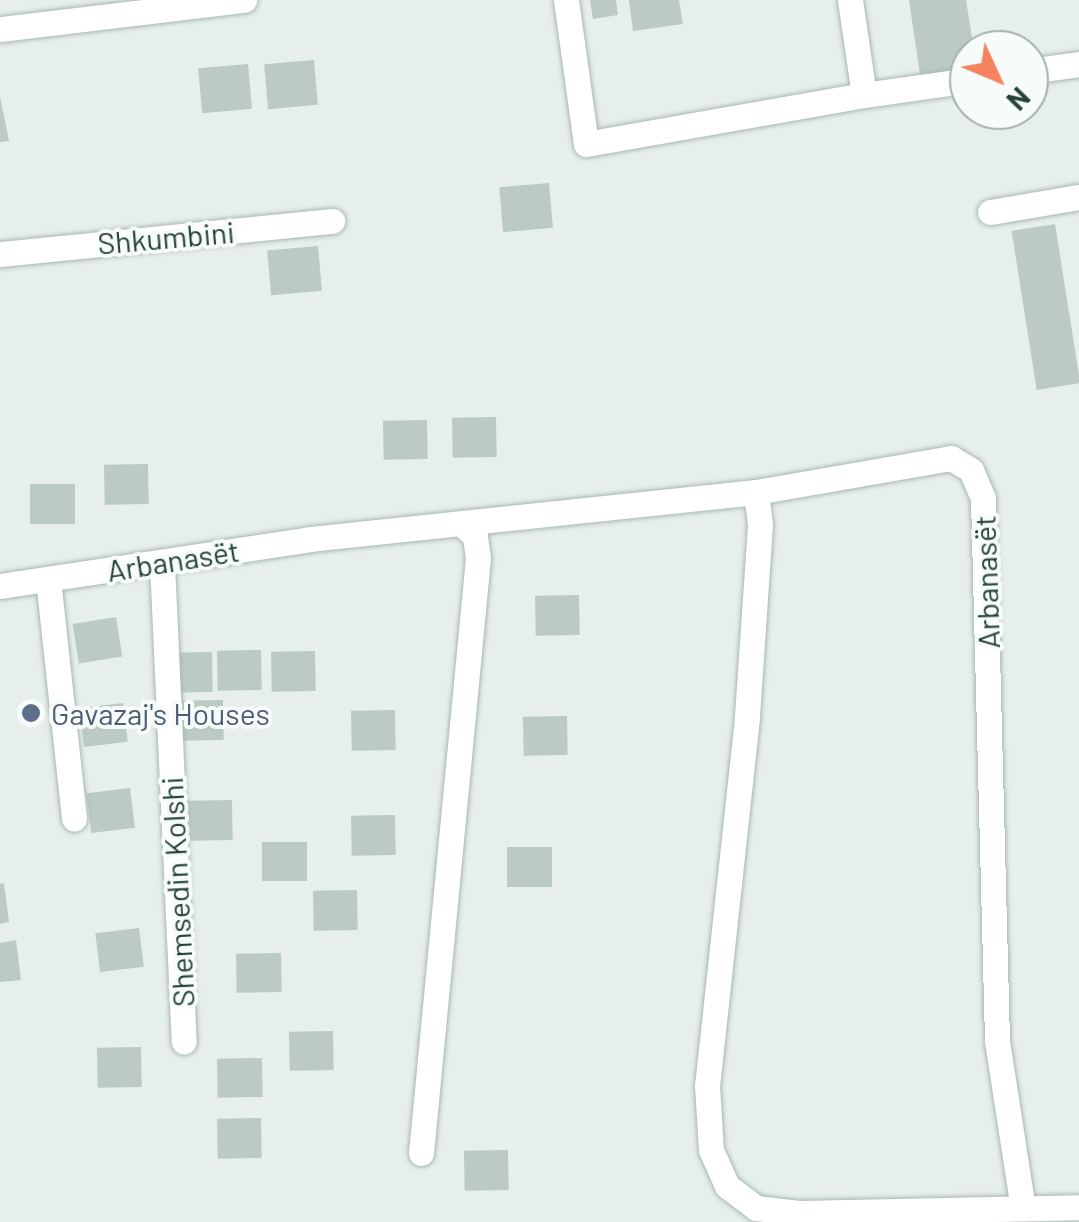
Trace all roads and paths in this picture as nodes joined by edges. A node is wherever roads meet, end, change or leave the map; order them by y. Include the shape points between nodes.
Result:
1 (244, 0) edge
2 (566, 0) edge
3 (850, 0) edge
4 (0, 29) edge
5 (1079, 64) edge
6 (1049, 69) edge
7 (949, 83) edge
8 (864, 95) junction
9 (1079, 197) edge
10 (990, 212) dead end
11 (332, 220) dead end
12 (0, 254) edge
13 (756, 492) junction
14 (466, 526) junction
15 (162, 562) junction
16 (48, 579) junction
17 (0, 586) edge
18 (74, 820) dead end
19 (184, 1041) dead end
20 (422, 1154) dead end
21 (1079, 1207) edge
22 (1023, 1208) junction

1 - 4 street
2 - 8 street via 586,144
3 - 8 street
5 - 6 street
7 - 8 street
9 - 10 street
11 - 12 street, Shkumbini
13 - 14 street, Arbanasët
13 - 22 street, Arbanasët via 951,458 970,470 983,498 998,1041
13 - 22 street via 760,525 748,718 707,1084 711,1150 727,1186 756,1208 799,1214
14 - 15 street, Arbanasët via 308,539
14 - 20 street via 478,558
15 - 16 street, Arbanasët
15 - 19 street, Shemsedin Kolshi
16 - 17 street, Arbanasët
16 - 18 street
21 - 22 street

